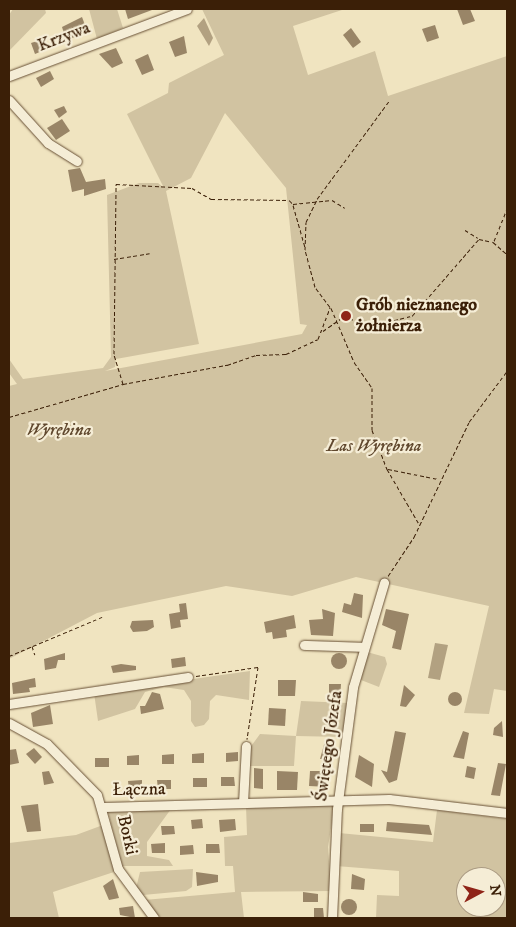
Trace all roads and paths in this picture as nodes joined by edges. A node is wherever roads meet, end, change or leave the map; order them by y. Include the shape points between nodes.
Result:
1 (187, 9) edge
2 (9, 76) edge
3 (9, 100) edge
4 (389, 101) dead end
5 (77, 161) dead end
6 (317, 199) junction
7 (293, 204) junction
8 (345, 208) dead end
9 (507, 209) edge
10 (465, 230) dead end
11 (479, 239) junction
12 (494, 242) junction
13 (305, 250) junction
14 (150, 253) dead end
15 (507, 254) edge
16 (114, 259) junction
17 (330, 307) junction
18 (338, 321) junction
19 (322, 332) junction
20 (507, 371) edge
21 (123, 384) junction
22 (9, 417) edge
23 (387, 469) junction
24 (438, 479) junction
25 (420, 525) junction
26 (384, 583) joint
27 (102, 617) dead end
28 (32, 645) junction
29 (304, 645) dead end
30 (363, 647) junction
31 (35, 655) dead end
32 (9, 656) edge
33 (188, 677) joint
34 (9, 704) edge
35 (9, 723) edge
36 (246, 746) joint
37 (338, 800) junction
38 (243, 803) junction
39 (104, 807) junction
40 (507, 813) edge
41 (154, 918) edge
42 (332, 918) edge

1 - 2 street, Krzywa
3 - 5 street via 48,143
4 - 6 path
6 - 7 path
6 - 8 path via 332,200
6 - 13 path via 306,222
7 - 13 path
7 - 16 path via 289,200 211,199 192,188 116,184
9 - 12 path
10 - 11 path
11 - 12 path
11 - 18 path via 412,316 375,325 343,316
12 - 15 path
13 - 17 path via 315,287
14 - 16 path
16 - 21 path via 114,354
17 - 18 path
17 - 19 path
18 - 19 path
18 - 23 path via 354,362 372,388 372,430
19 - 21 path via 318,339 286,354 256,355 227,366
20 - 24 path via 469,422
21 - 22 path
23 - 24 path
23 - 25 path
24 - 25 path
25 - 26 path
26 - 30 street, Świętego Józefa
27 - 28 path
28 - 31 path
28 - 32 path
29 - 30 street
30 - 37 street, Świętego Józefa
33 - 34 street
33 - 36 path via 248,665 258,667
35 - 39 street, Łączna via 47,744 79,774
36 - 38 street
37 - 38 street, Łączna
37 - 40 street, Łączna via 389,799
37 - 42 street, Świętego Józefa
38 - 39 street, Łączna
39 - 41 street, Borki via 118,869

